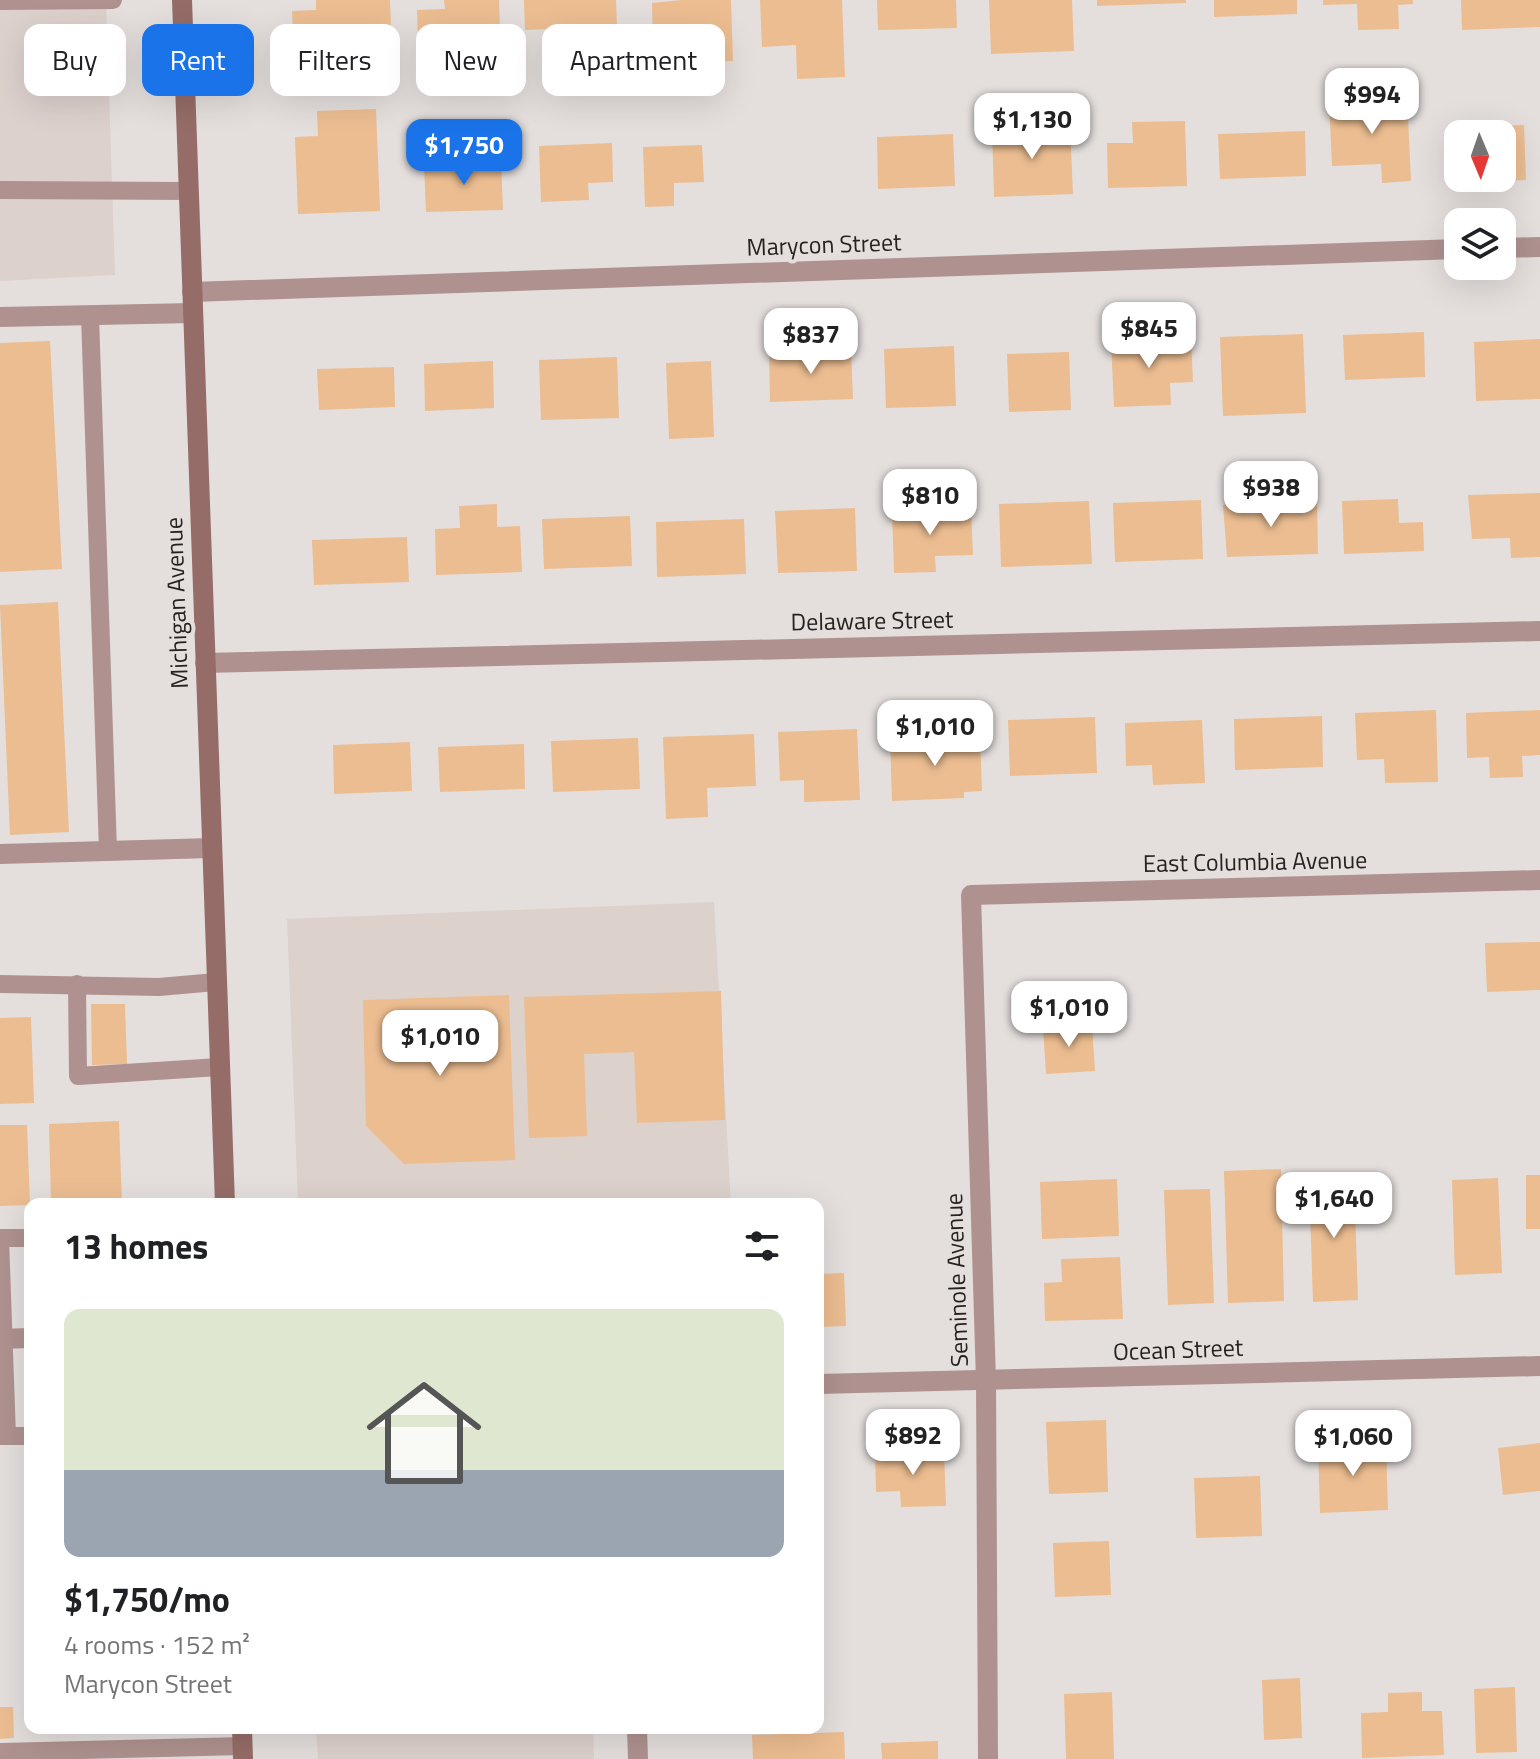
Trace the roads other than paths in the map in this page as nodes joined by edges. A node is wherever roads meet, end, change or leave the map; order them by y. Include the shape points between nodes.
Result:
1 (113, 0) edge
2 (182, 0) edge
3 (0, 1) edge
4 (0, 190) edge
5 (189, 191) junction
6 (1540, 247) edge
7 (1516, 248) edge
8 (1444, 249) edge
9 (192, 292) junction
10 (193, 313) junction
11 (90, 316) junction
12 (0, 317) edge
13 (1540, 631) edge
14 (205, 663) junction
15 (212, 848) junction
16 (108, 851) junction
17 (0, 854) edge
18 (1540, 880) edge
19 (971, 895) joint
20 (216, 982) junction
21 (0, 984) edge
22 (77, 984) junction
23 (219, 1067) junction
24 (225, 1198) edge
25 (1, 1238) edge
26 (24, 1238) edge
27 (24, 1338) edge
28 (2, 1339) edge
29 (1540, 1366) edge
30 (986, 1381) junction
31 (824, 1384) edge
32 (3, 1436) edge
33 (24, 1436) edge
34 (637, 1734) edge
35 (243, 1744) edge
36 (1, 1752) edge
37 (638, 1759) edge
38 (988, 1759) edge

1 - 3 lane
2 - 5 main road, Michigan Avenue
4 - 5 lane
5 - 9 main road, Michigan Avenue
6 - 7 street
8 - 9 street, Marycon Street
9 - 10 main road, Michigan Avenue
10 - 11 street
10 - 14 main road, Michigan Avenue
11 - 12 street
11 - 16 lane
13 - 14 street, Delaware Street
14 - 15 main road, Michigan Avenue
15 - 16 street
15 - 20 main road, Michigan Avenue
16 - 17 street
18 - 19 street, East Columbia Avenue
19 - 30 street, Seminole Avenue
20 - 22 lane via 159,987
20 - 23 main road, Michigan Avenue
21 - 22 lane
22 - 23 lane via 78,1076
23 - 24 main road, Michigan Avenue
25 - 26 lane
25 - 28 lane
27 - 28 street
28 - 32 lane
29 - 30 street, Ocean Street
30 - 31 street, Ocean Street
30 - 38 street, Seminole Avenue
32 - 33 lane
34 - 37 street
35 - 36 lane

